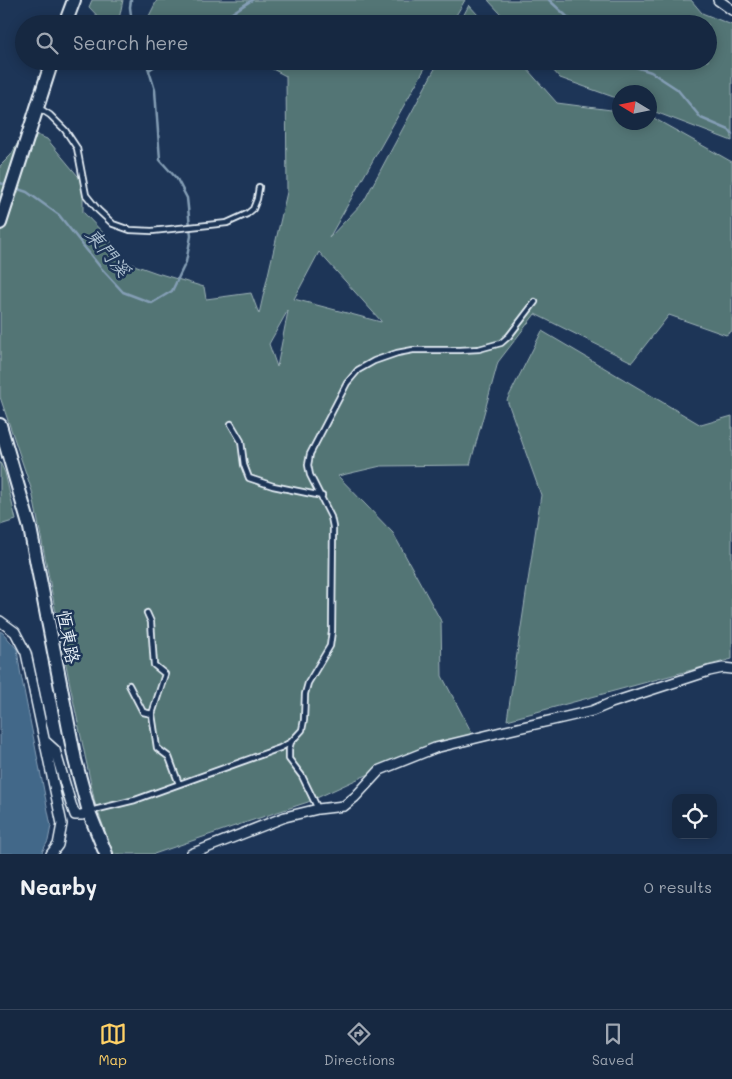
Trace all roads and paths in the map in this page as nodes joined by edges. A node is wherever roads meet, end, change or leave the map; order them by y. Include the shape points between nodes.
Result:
1 (74, 0) edge
2 (718, 0) edge
3 (732, 10) edge
4 (68, 15) edge
5 (49, 70) edge
6 (37, 108) junction
7 (259, 187) dead end
8 (0, 223) edge
9 (535, 302) dead end
10 (231, 424) dead end
11 (0, 425) edge
12 (322, 496) junction
13 (147, 613) dead end
14 (0, 621) edge
15 (732, 669) edge
16 (129, 685) dead end
17 (152, 714) junction
18 (45, 742) junction
19 (291, 742) junction
20 (179, 784) junction
21 (318, 809) junction
22 (88, 812) junction
23 (51, 854) edge
24 (106, 854) edge
25 (191, 854) edge

1 - 4 main road
2 - 3 street
5 - 6 main road
6 - 7 lane via 50,115 73,142 86,195 113,224 130,230 152,231 227,223 253,209
6 - 8 main road
9 - 12 lane via 501,343 479,349 397,352 358,370 347,383 310,454 310,475
10 - 12 lane via 242,441 249,478
11 - 22 main road, 恆東路 via 30,528
12 - 19 lane via 333,527 332,631 330,646 308,683 302,730
13 - 17 lane via 151,622 154,665 165,674
14 - 18 street via 16,632 26,653
15 - 21 street via 709,671 592,711 435,748 380,770 344,806
16 - 17 lane via 143,712
17 - 20 lane via 157,748 169,756
18 - 22 street via 55,750 75,815
18 - 23 street via 62,824 58,845
19 - 20 lane
19 - 21 lane via 289,758
20 - 22 lane
21 - 25 street via 285,817
22 - 24 main road, 恆東路

